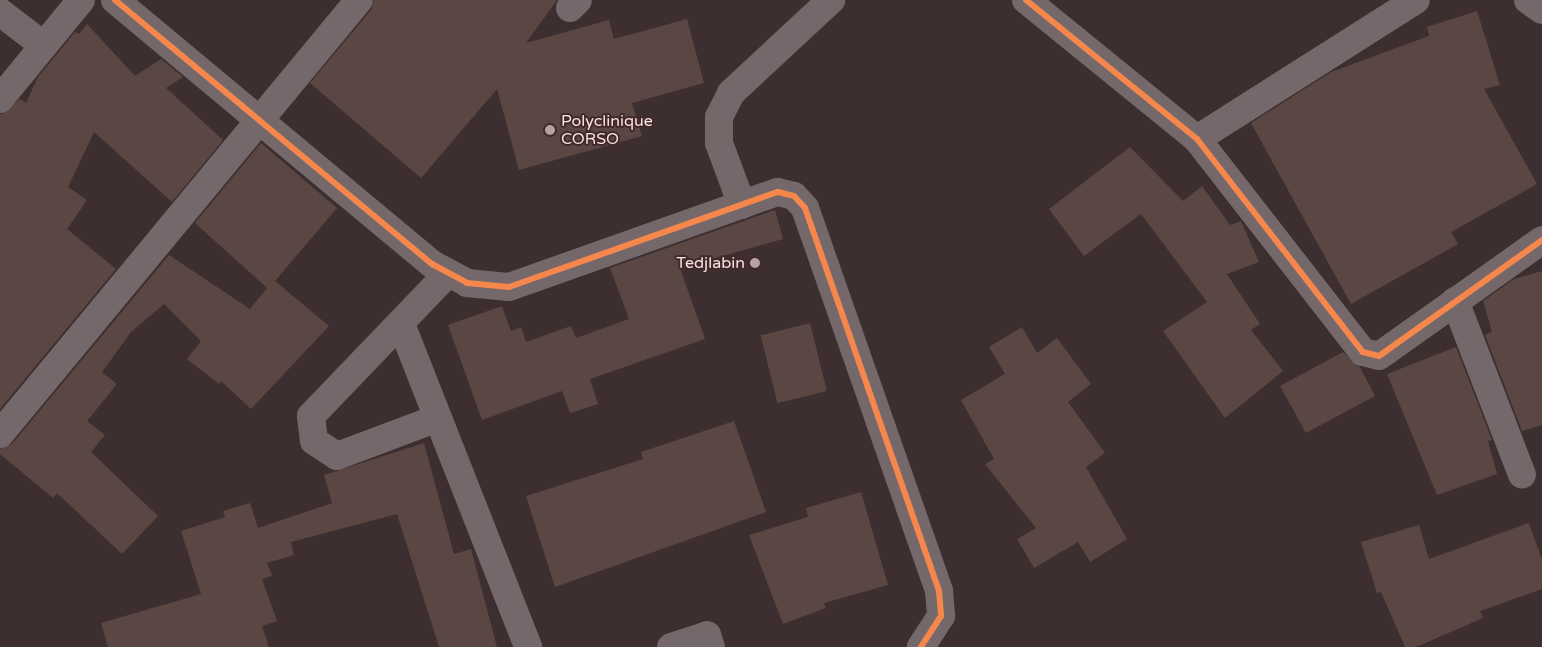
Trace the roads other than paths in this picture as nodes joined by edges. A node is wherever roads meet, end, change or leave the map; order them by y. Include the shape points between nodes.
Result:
1 (81, 0) edge
2 (115, 0) edge
3 (359, 0) edge
4 (831, 0) edge
5 (1026, 0) edge
6 (1416, 0) edge
7 (1528, 0) edge
8 (1542, 10) edge
9 (0, 12) edge
10 (43, 45) junction
11 (0, 100) edge
12 (262, 122) junction
13 (1197, 139) junction
14 (742, 204) junction
15 (1542, 240) edge
16 (448, 273) junction
17 (1455, 301) junction
18 (401, 324) junction
19 (438, 418) junction
20 (0, 434) edge
21 (1522, 475) dead end
22 (528, 647) edge
23 (671, 647) edge
24 (711, 647) edge
25 (921, 647) edge

1 - 10 street
2 - 12 street
3 - 12 street
4 - 14 street via 731,93 719,117 719,143
5 - 13 street
6 - 13 street
7 - 8 street
9 - 10 street
10 - 11 street
12 - 16 street
12 - 20 street
13 - 17 street via 1363,352 1379,356
14 - 16 street via 509,287 467,284
14 - 25 street via 778,192 794,196 805,208 939,591 941,616
15 - 17 street
16 - 18 street
17 - 21 street
18 - 19 street
18 - 19 street via 311,416 314,441 337,456
19 - 22 street
23 - 24 street via 707,635

